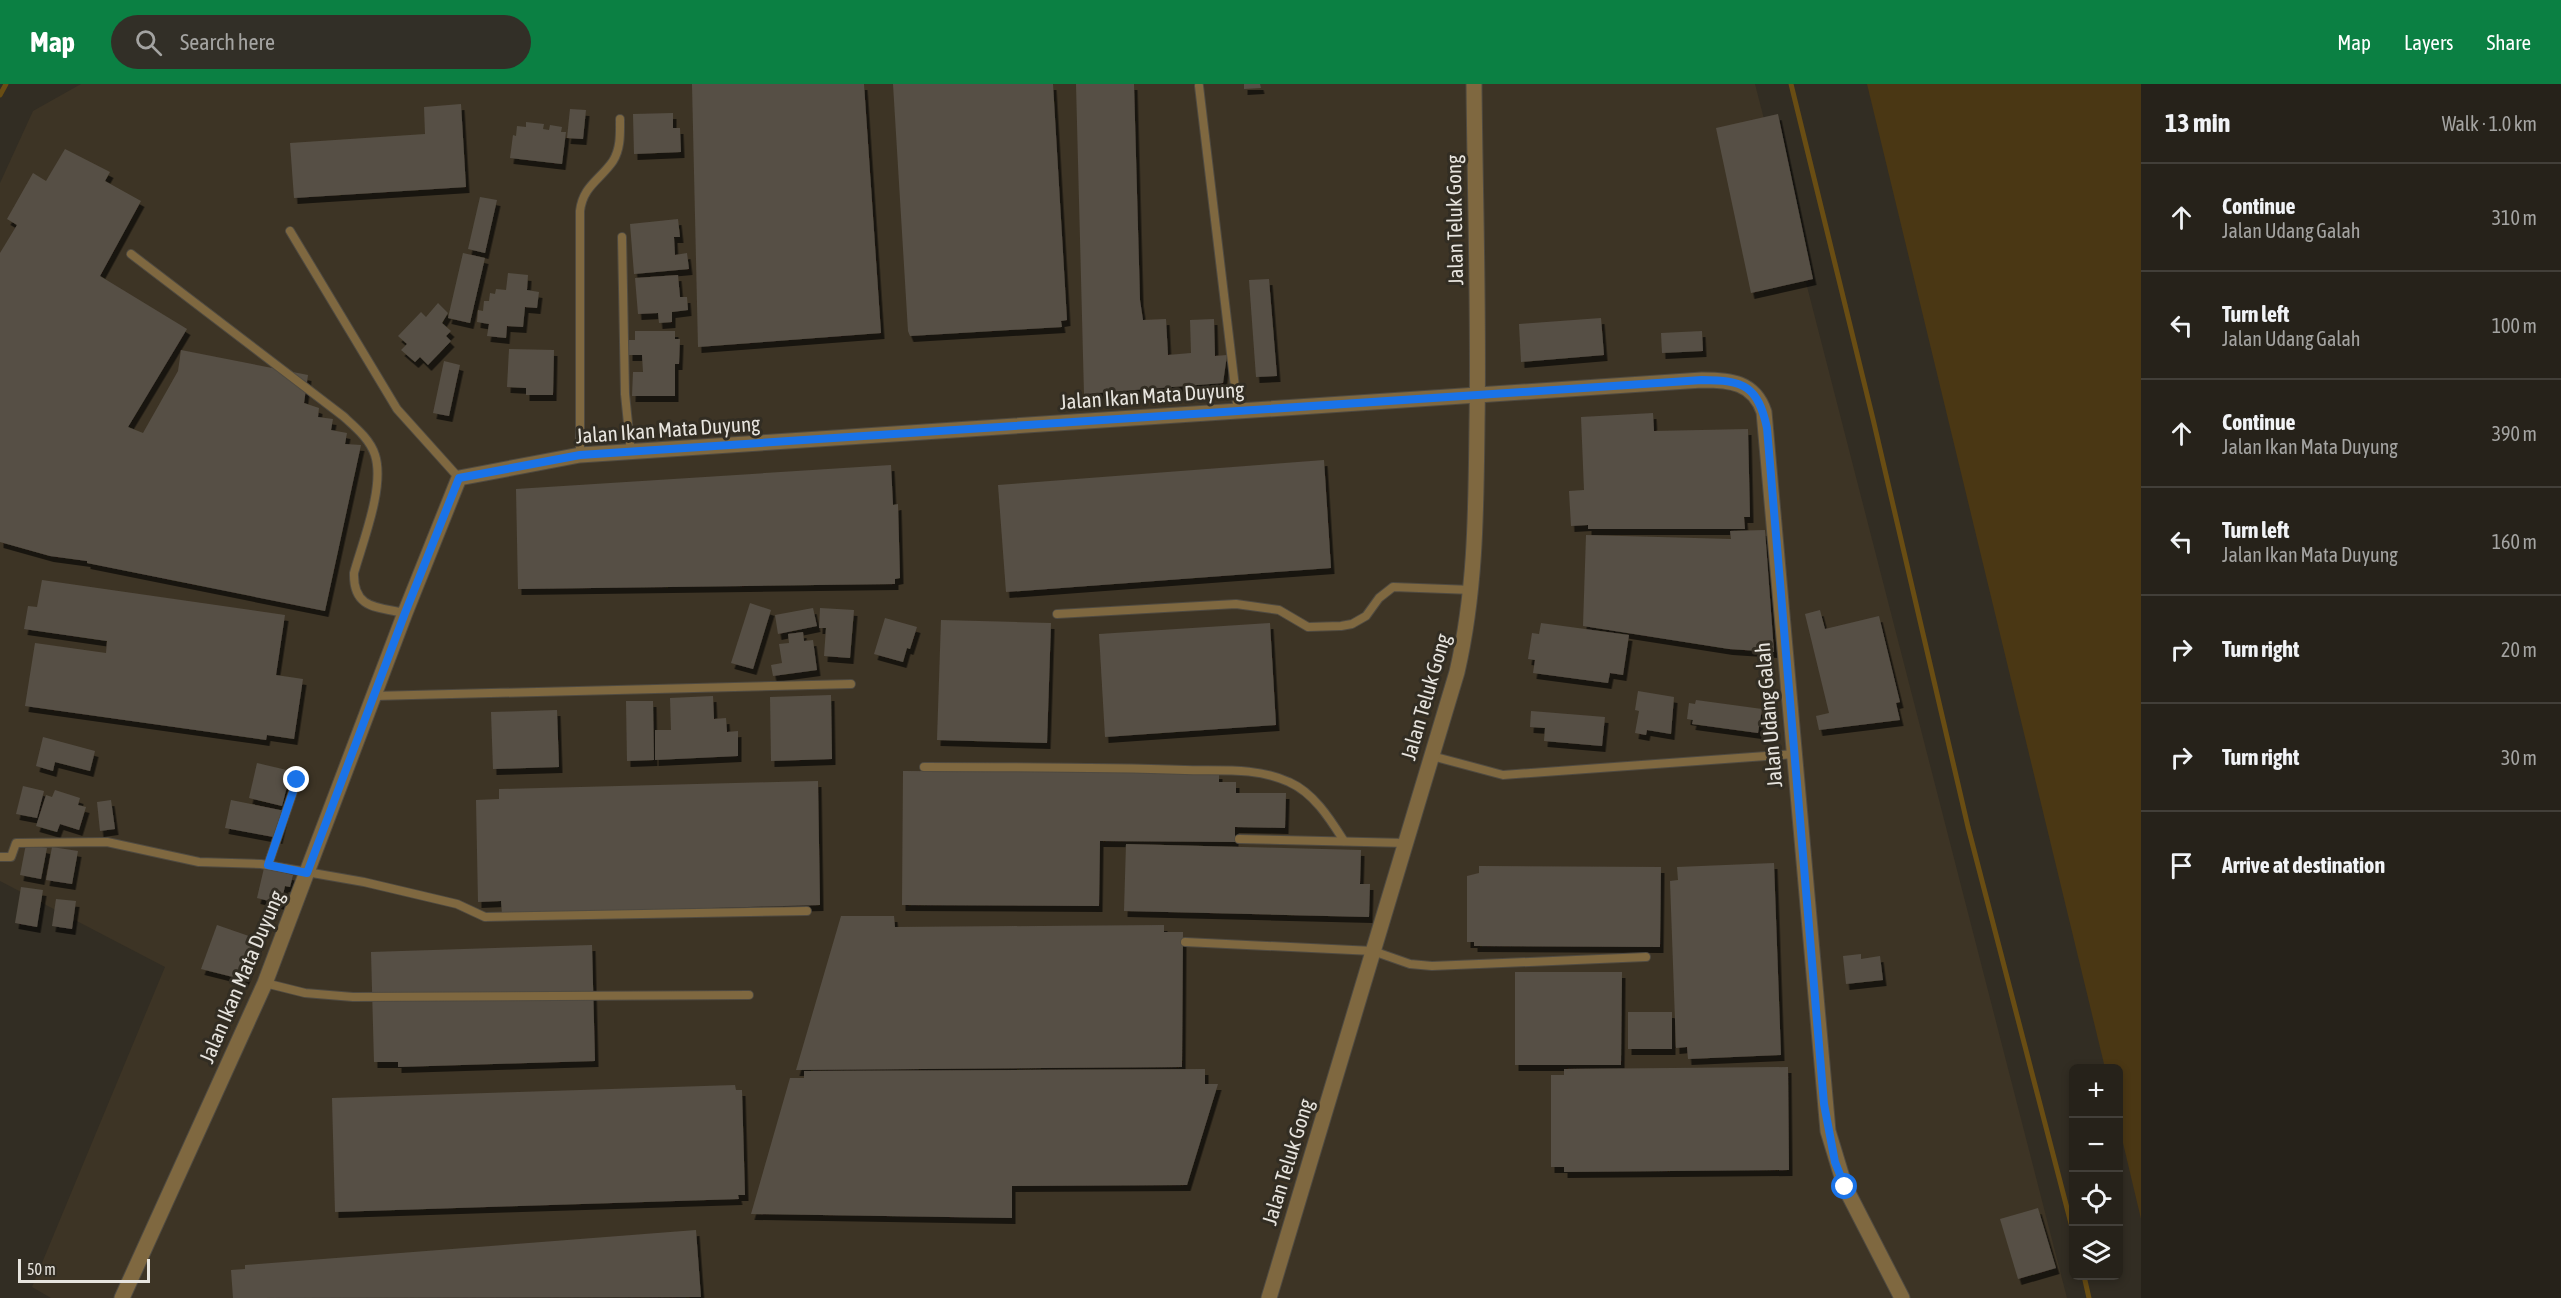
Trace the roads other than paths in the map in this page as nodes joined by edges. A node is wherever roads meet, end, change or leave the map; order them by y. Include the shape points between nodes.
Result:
1 (1474, 84) edge
2 (1199, 86) dead end
3 (620, 119) dead end
4 (290, 231) dead end
5 (622, 237) dead end
6 (131, 254) dead end
7 (1478, 395) junction
8 (1238, 412) junction
9 (631, 453) junction
10 (580, 455) junction
11 (459, 478) junction
12 (1472, 590) junction
13 (405, 613) junction
14 (1058, 614) dead end
15 (851, 684) dead end
16 (374, 696) junction
17 (1794, 754) junction
18 (1432, 756) junction
19 (924, 767) dead end
20 (297, 780) dead end
21 (1239, 838) dead end
22 (1344, 842) junction
23 (1406, 843) junction
24 (0, 857) edge
25 (268, 865) junction
26 (307, 873) junction
27 (807, 911) dead end
28 (1185, 942) dead end
29 (1373, 951) junction
30 (1646, 957) dead end
31 (265, 983) junction
32 (749, 996) dead end
33 (122, 1298) edge
34 (1269, 1298) edge
35 (1902, 1298) edge

1 - 7 street, Jalan Teluk Gong
2 - 8 lane
3 - 10 lane via 618,149 612,162 586,190 580,211
4 - 11 lane via 397,410
5 - 9 lane via 625,394
6 - 13 lane via 343,416 368,441 375,455 378,485 354,573 355,587 368,605
7 - 8 street, Jalan Ikan Mata Duyung
7 - 12 street, Jalan Teluk Gong via 1477,533
7 - 17 street, Jalan Udang Galah via 1702,380 1734,381 1757,397 1767,428
8 - 9 street, Jalan Ikan Mata Duyung
9 - 10 street, Jalan Ikan Mata Duyung
10 - 11 street, Jalan Ikan Mata Duyung
11 - 13 street, Jalan Ikan Mata Duyung
12 - 14 lane via 1393,587 1366,616 1341,626 1308,627 1279,610 1236,603
12 - 18 street, Jalan Teluk Gong via 1457,672
13 - 16 street, Jalan Ikan Mata Duyung
15 - 16 lane
16 - 26 street, Jalan Ikan Mata Duyung
17 - 18 lane via 1503,775
17 - 35 street, Jalan Udang Galah via 1828,1131 1845,1187
18 - 23 street, Jalan Teluk Gong
19 - 22 lane via 1097,766 1263,773 1292,783 1306,793
20 - 25 lane
21 - 22 lane
22 - 23 lane
23 - 29 street, Jalan Teluk Gong
24 - 25 lane via 11,857 16,843 107,842 200,862
25 - 26 lane
26 - 27 lane via 457,904 485,917
26 - 31 street, Jalan Ikan Mata Duyung
28 - 29 lane
29 - 30 lane via 1410,964 1432,966
29 - 34 street, Jalan Teluk Gong
31 - 32 lane via 305,993 353,997
31 - 33 street, Jalan Ikan Mata Duyung

